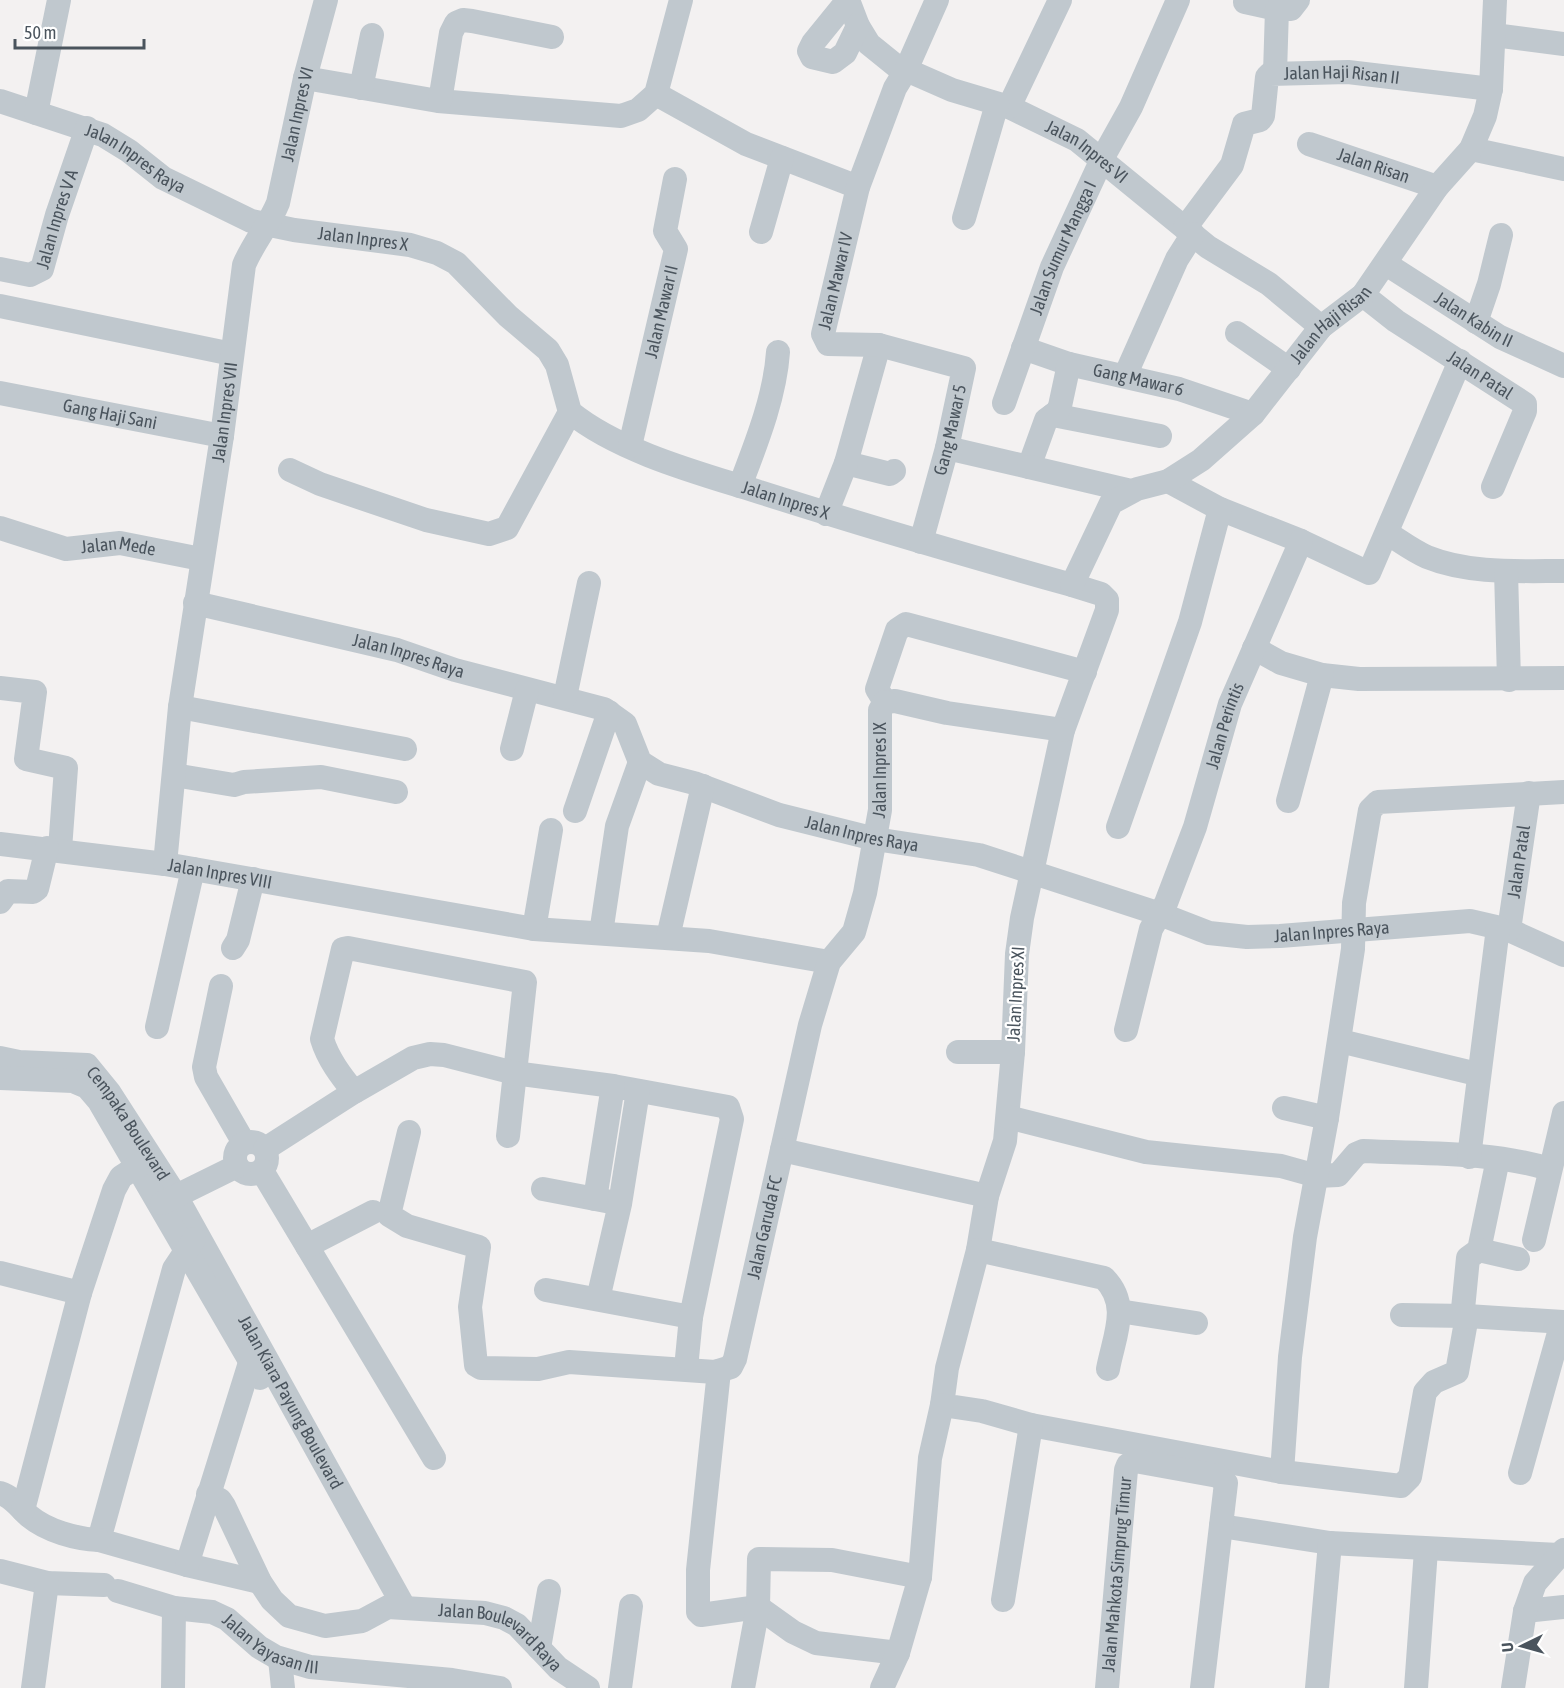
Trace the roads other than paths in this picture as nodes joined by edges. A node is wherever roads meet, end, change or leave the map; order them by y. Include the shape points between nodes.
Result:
1 (58, 0) edge
2 (326, 0) edge
3 (681, 0) edge
4 (848, 0) edge
5 (937, 0) edge
6 (1060, 0) edge
7 (1178, 0) edge
8 (1495, 0) edge
9 (1245, 2) dead end
10 (1287, 4) edge
11 (858, 26) junction
12 (372, 35) dead end
13 (1494, 35) junction
14 (552, 37) dead end
15 (1564, 45) edge
16 (906, 70) junction
17 (1275, 73) junction
18 (305, 78) junction
19 (361, 88) junction
20 (1491, 89) junction
21 (656, 94) junction
22 (0, 101) edge
23 (440, 101) junction
24 (1003, 106) junction
25 (36, 113) junction
26 (87, 128) junction
27 (1309, 144) dead end
28 (1471, 149) junction
29 (782, 158) junction
30 (1102, 159) junction
31 (1564, 169) edge
32 (675, 179) dead end
33 (1437, 187) junction
34 (858, 188) junction
35 (964, 218) dead end
36 (266, 225) junction
37 (1189, 231) junction
38 (762, 232) dead end
39 (1501, 235) dead end
40 (1386, 264) junction
41 (0, 269) edge
42 (1363, 294) junction
43 (0, 306) edge
44 (1476, 322) junction
45 (1321, 327) junction
46 (1238, 333) dead end
47 (879, 345) junction
48 (1023, 348) junction
49 (778, 352) dead end
50 (232, 354) junction
51 (1460, 361) junction
52 (1070, 364) junction
53 (1564, 366) edge
54 (1289, 369) junction
55 (1125, 376) junction
56 (0, 393) edge
57 (1004, 403) dead end
58 (570, 411) junction
59 (1253, 414) junction
60 (1053, 415) junction
61 (222, 436) junction
62 (1160, 436) dead end
63 (630, 446) junction
64 (947, 448) junction
65 (846, 463) junction
66 (1029, 467) junction
67 (290, 470) dead end
68 (894, 471) dead end
69 (1168, 481) junction
70 (740, 486) junction
71 (1493, 488) dead end
72 (1131, 491) junction
73 (1220, 508) junction
74 (826, 514) junction
75 (0, 528) edge
76 (1387, 533) junction
77 (1301, 541) junction
78 (921, 542) junction
79 (201, 560) junction
80 (1506, 571) junction
81 (1564, 572) edge
82 (590, 584) dead end
83 (1072, 585) junction
84 (195, 603) junction
85 (1254, 648) junction
86 (1085, 672) junction
87 (1322, 675) junction
88 (1564, 678) edge
89 (1509, 680) junction
90 (0, 688) edge
91 (527, 690) junction
92 (565, 697) junction
93 (885, 702) junction
94 (180, 707) junction
95 (609, 712) junction
96 (1063, 730) junction
97 (405, 749) dead end
98 (512, 749) dead end
99 (640, 762) junction
100 (174, 775) junction
101 (703, 786) junction
102 (396, 792) dead end
103 (1564, 792) edge
104 (1529, 793) junction
105 (1288, 801) dead end
106 (575, 811) dead end
107 (1118, 827) dead end
108 (550, 830) dead end
109 (875, 839) junction
110 (0, 844) edge
111 (53, 849) junction
112 (165, 864) junction
113 (193, 869) junction
114 (1032, 872) junction
115 (253, 879) junction
116 (0, 902) edge
117 (1160, 914) junction
118 (534, 929) junction
119 (1503, 929) junction
120 (1355, 932) junction
121 (601, 933) junction
122 (668, 937) junction
123 (233, 948) dead end
124 (1564, 955) edge
125 (829, 962) junction
126 (221, 986) dead end
127 (157, 1027) dead end
128 (1126, 1030) dead end
129 (1340, 1041) junction
130 (958, 1052) dead end
131 (1013, 1052) junction
132 (0, 1058) edge
133 (514, 1073) junction
134 (1477, 1074) junction
135 (0, 1078) edge
136 (613, 1086) junction
137 (638, 1090) junction
138 (354, 1092) junction
139 (1284, 1108) dead end
140 (1564, 1113) edge
141 (1008, 1117) junction
142 (1327, 1118) junction
143 (409, 1132) dead end
144 (508, 1136) dead end
145 (782, 1150) junction
146 (257, 1154) junction
147 (1469, 1157) junction
148 (1498, 1159) junction
149 (144, 1161) junction
150 (1549, 1169) junction
151 (1317, 1176) junction
152 (543, 1189) dead end
153 (987, 1196) junction
154 (595, 1199) junction
155 (168, 1200) junction
156 (621, 1204) junction
157 (373, 1212) dead end
158 (1534, 1240) dead end
159 (192, 1242) junction
160 (307, 1246) junction
161 (978, 1250) junction
162 (1479, 1250) junction
163 (1518, 1259) dead end
164 (1, 1279) edge
165 (546, 1290) dead end
166 (80, 1293) junction
167 (598, 1299) junction
168 (1119, 1311) junction
169 (1402, 1315) dead end
170 (1467, 1316) junction
171 (691, 1317) junction
172 (1563, 1322) edge
173 (1196, 1323) dead end
174 (254, 1350) junction
175 (687, 1358) dead end
176 (1108, 1369) dead end
177 (719, 1371) junction
178 (942, 1405) junction
179 (1031, 1425) junction
180 (1117, 1442) junction
181 (434, 1458) dead end
182 (1282, 1472) junction
183 (1520, 1473) dead end
184 (0, 1493) edge
185 (208, 1494) junction
186 (23, 1510) junction
187 (1221, 1526) junction
188 (99, 1539) junction
189 (1330, 1543) junction
190 (1426, 1550) junction
191 (1562, 1553) edge
192 (187, 1565) junction
193 (0, 1571) edge
194 (920, 1577) junction
195 (260, 1582) junction
196 (47, 1583) junction
197 (549, 1591) dead end
198 (1003, 1600) dead end
199 (631, 1606) dead end
200 (396, 1607) junction
201 (758, 1607) junction
202 (1564, 1607) edge
203 (174, 1608) junction
204 (1525, 1611) junction
205 (539, 1648) junction
206 (898, 1653) junction
207 (280, 1659) junction
208 (407, 1683) edge
209 (33, 1688) edge
210 (173, 1688) edge
211 (283, 1688) edge
212 (500, 1688) edge
213 (588, 1688) edge
214 (620, 1688) edge
215 (743, 1688) edge
216 (882, 1688) edge
217 (1094, 1688) edge
218 (1107, 1688) edge
219 (1202, 1688) edge
220 (1317, 1688) edge
221 (1416, 1688) edge
222 (1513, 1688) edge

1 - 25 street
2 - 18 street, Jalan Inpres VI
3 - 21 street
4 - 11 street, Jalan Inpres VI
4 - 11 street via 813,43 809,51 812,57 833,62 845,53
5 - 16 street, Jalan Mawar IV
6 - 24 street
7 - 30 street, Jalan Sumur Mangga I via 1131,107
8 - 13 street, Jalan Haji Risan
9 - 10 street
10 - 17 street
11 - 16 street, Jalan Inpres VI via 869,44
12 - 19 street
13 - 15 street
13 - 20 street, Jalan Haji Risan
14 - 23 street via 472,21 456,23
16 - 24 street, Jalan Inpres VI
16 - 34 street, Jalan Mawar IV via 894,88
17 - 20 street, Jalan Haji Risan II via 1348,72
17 - 37 street, Jalan Haji Risan II via 1267,77 1263,116 1244,124 1232,165
18 - 19 street
18 - 36 street, Jalan Inpres VI via 278,204
19 - 23 street
20 - 28 street, Jalan Haji Risan
21 - 23 street via 638,110 621,116
21 - 29 street via 725,134
22 - 25 street, Jalan Inpres Raya
24 - 30 street, Jalan Inpres VI via 1060,130
24 - 35 street
25 - 26 street, Jalan Inpres Raya
26 - 36 street, Jalan Inpres Raya via 201,199
26 - 41 street, Jalan Inpres V A via 42,270 30,275
27 - 33 street, Jalan Risan
28 - 31 street
28 - 33 street, Jalan Haji Risan
29 - 34 street
29 - 38 street
30 - 37 street, Jalan Inpres VI
30 - 48 street, Jalan Sumur Mangga I via 1052,267
32 - 63 street, Jalan Mawar II via 665,231 676,249
33 - 40 street, Jalan Haji Risan
34 - 47 street, Jalan Mawar IV via 823,334 828,344
36 - 50 street, Jalan Inpres VII via 252,244 244,265
36 - 58 street, Jalan Inpres X via 410,245 456,263 548,350 557,365
37 - 45 street, Jalan Inpres VI via 1269,284
37 - 55 street
39 - 44 street
40 - 42 street, Jalan Haji Risan
40 - 44 street, Jalan Kabin II
42 - 45 street, Jalan Haji Risan
42 - 51 street, Jalan Patal via 1396,321
43 - 50 street
44 - 53 street, Jalan Kabin II via 1516,346
45 - 54 street, Jalan Haji Risan
46 - 54 street
47 - 64 street, Gang Mawar 5 via 964,368
47 - 65 street
48 - 52 street, Gang Mawar 6
48 - 57 street, Jalan Sumur Mangga I
49 - 70 street via 764,414
50 - 61 street, Jalan Inpres VII
51 - 71 street, Jalan Patal via 1525,404
51 - 76 street
52 - 55 street, Gang Mawar 6
52 - 60 street via 1060,406
54 - 59 street, Jalan Haji Risan
55 - 59 street, Gang Mawar 6
56 - 61 street, Gang Haji Sani
58 - 63 street, Jalan Inpres X
58 - 67 street via 507,528 489,534 426,520
59 - 69 street, Jalan Haji Risan via 1201,460
60 - 62 street
60 - 66 street via 1046,420
61 - 79 street, Jalan Inpres VII
63 - 70 street, Jalan Inpres X
64 - 66 street
64 - 78 street, Gang Mawar 5
65 - 68 street via 890,474
65 - 74 street
66 - 72 street
69 - 72 street, Jalan Haji Risan
69 - 73 street
70 - 74 street, Jalan Inpres X
72 - 83 street, Jalan Haji Risan via 1111,502
73 - 77 street
73 - 107 street via 1191,622
74 - 78 street, Jalan Inpres X
75 - 79 street, Jalan Mede via 66,549 120,543
76 - 77 street via 1369,573
76 - 80 street via 1425,556 1449,564
77 - 85 street, Jalan Perintis
78 - 83 street, Jalan Inpres X
79 - 84 street, Jalan Inpres VII
80 - 81 street
80 - 89 street
82 - 92 street
83 - 86 street, Jalan Inpres X via 1101,594 1107,600
84 - 91 street, Jalan Inpres Raya via 397,650
84 - 94 street, Jalan Inpres VIII
85 - 87 street via 1281,663
85 - 117 street, Jalan Perintis via 1230,704 1195,827
86 - 93 street, Jalan Inpres IX via 906,624 897,630 878,689
86 - 96 street, Jalan Inpres X
87 - 89 street via 1380,680
87 - 105 street
88 - 89 street
90 - 111 street via 35,692 26,759 66,768
91 - 92 street, Jalan Inpres Raya
91 - 98 street
92 - 95 street, Jalan Inpres Raya
93 - 96 street
93 - 109 street, Jalan Inpres IX via 880,710 880,810
94 - 97 street
94 - 100 street, Jalan Inpres VIII
95 - 99 street, Jalan Inpres Raya via 625,724
95 - 106 street
96 - 114 street, Jalan Inpres X
99 - 101 street, Jalan Inpres Raya via 659,774
99 - 121 street via 617,826
100 - 102 street via 234,785 321,777
100 - 112 street, Jalan Inpres VIII
101 - 109 street, Jalan Inpres Raya via 779,814
101 - 122 street
103 - 104 street
104 - 119 street, Jalan Patal
104 - 120 street via 1378,802 1368,818 1354,903
108 - 118 street
109 - 114 street, Jalan Inpres Raya via 979,855
109 - 125 street, Jalan Garuda FC via 854,932
110 - 111 street
111 - 112 street
111 - 116 street via 37,889 8,891
112 - 113 street, Jalan Inpres VIII
113 - 115 street, Jalan Inpres VIII
113 - 127 street
114 - 117 street, Jalan Inpres Raya
114 - 131 street, Jalan Inpres XI via 1017,954
115 - 118 street, Jalan Inpres VIII
115 - 123 street
117 - 120 street, Jalan Inpres Raya via 1209,933 1247,937
117 - 128 street, Jalan Perintis via 1151,929
118 - 121 street, Jalan Inpres VIII
119 - 120 street, Jalan Inpres Raya via 1470,921
119 - 124 street, Jalan Inpres Raya
119 - 134 street, Jalan Patal
120 - 129 street
121 - 122 street, Jalan Inpres VIII
122 - 125 street, Jalan Inpres VIII
125 - 145 street, Jalan Garuda FC via 810,1025
126 - 146 street via 204,1067 209,1085
129 - 134 street
129 - 142 street
130 - 131 street
131 - 141 street, Jalan Inpres XI
132 - 149 street, Cempaka Boulevard via 87,1065
133 - 136 street
133 - 138 street via 430,1054 413,1058
133 - 138 street via 525,982 348,948 340,956 322,1039
133 - 144 street
134 - 147 street, Jalan Patal
135 - 149 street via 73,1081 87,1088
136 - 137 street
136 - 154 street
137 - 156 street
137 - 171 street via 722,1104 731,1112
138 - 146 street
139 - 142 street
140 - 150 street
141 - 151 street via 1146,1152 1281,1166
141 - 153 street, Jalan Inpres XI via 1005,1141
142 - 151 street
143 - 177 street via 389,1215 407,1226 479,1247 470,1307 473,1360 481,1368 538,1369 569,1362
145 - 153 street
145 - 177 street, Jalan Garuda FC via 735,1359 731,1367
146 - 155 street via 237,1149 237,1166
146 - 160 street
147 - 148 street
147 - 151 street via 1363,1151 1338,1174
148 - 150 street
148 - 162 street
149 - 155 street, Jalan Kiara Payung Boulevard
149 - 166 street via 121,1177 114,1190
150 - 158 street
151 - 182 street via 1292,1346
152 - 154 street
153 - 161 street, Jalan Inpres XI
154 - 156 street
155 - 159 street, Jalan Kiara Payung Boulevard
156 - 167 street
157 - 160 street
159 - 174 street, Jalan Kiara Payung Boulevard
159 - 188 street via 174,1269
160 - 181 street
161 - 168 street via 1104,1278 1120,1301
161 - 178 street, Jalan Inpres XI via 947,1368
162 - 163 street
162 - 170 street via 1468,1258 1463,1309
164 - 166 street
165 - 167 street
166 - 186 street
167 - 171 street
168 - 173 street
168 - 176 street
169 - 170 street
170 - 172 street
170 - 182 street via 1457,1372 1434,1382 1425,1392 1406,1483 1393,1486
171 - 175 street
172 - 183 street
174 - 185 street
174 - 200 street, Jalan Kiara Payung Boulevard
177 - 201 street via 698,1570 698,1612 710,1615
178 - 179 street
178 - 194 street, Jalan Inpres XI via 930,1458
179 - 180 street
179 - 198 street
180 - 182 street
180 - 217 street
184 - 186 street
185 - 192 street
185 - 195 street via 224,1506
186 - 188 street via 38,1522 78,1539
187 - 189 street
187 - 218 street, Jalan Mahkota Simprug Timur via 1226,1483 1222,1477 1135,1461 1128,1465
187 - 219 street, Jalan Mahkota Simprug Timur
188 - 192 street
189 - 190 street
189 - 220 street
190 - 191 street
190 - 221 street
191 - 204 street via 1535,1584
192 - 195 street
193 - 196 street, Jalan Yayasan III
194 - 201 street via 832,1560 761,1558 757,1562
194 - 206 street, Jalan Inpres XI
195 - 200 street via 289,1616 311,1624 339,1626
196 - 203 street, Jalan Yayasan III via 111,1588
196 - 209 street
197 - 205 street
199 - 214 street
200 - 205 street, Jalan Boulevard Raya via 485,1613 504,1618
201 - 206 street via 816,1643
201 - 215 street
202 - 204 street
203 - 207 street, Jalan Yayasan III via 212,1612 227,1619 259,1647
203 - 210 street
204 - 222 street
205 - 213 street, Jalan Boulevard Raya via 558,1668
206 - 216 street, Jalan Inpres XI
207 - 208 street, Jalan Yayasan III
207 - 211 street
208 - 212 street, Jalan Yayasan III via 452,1680

